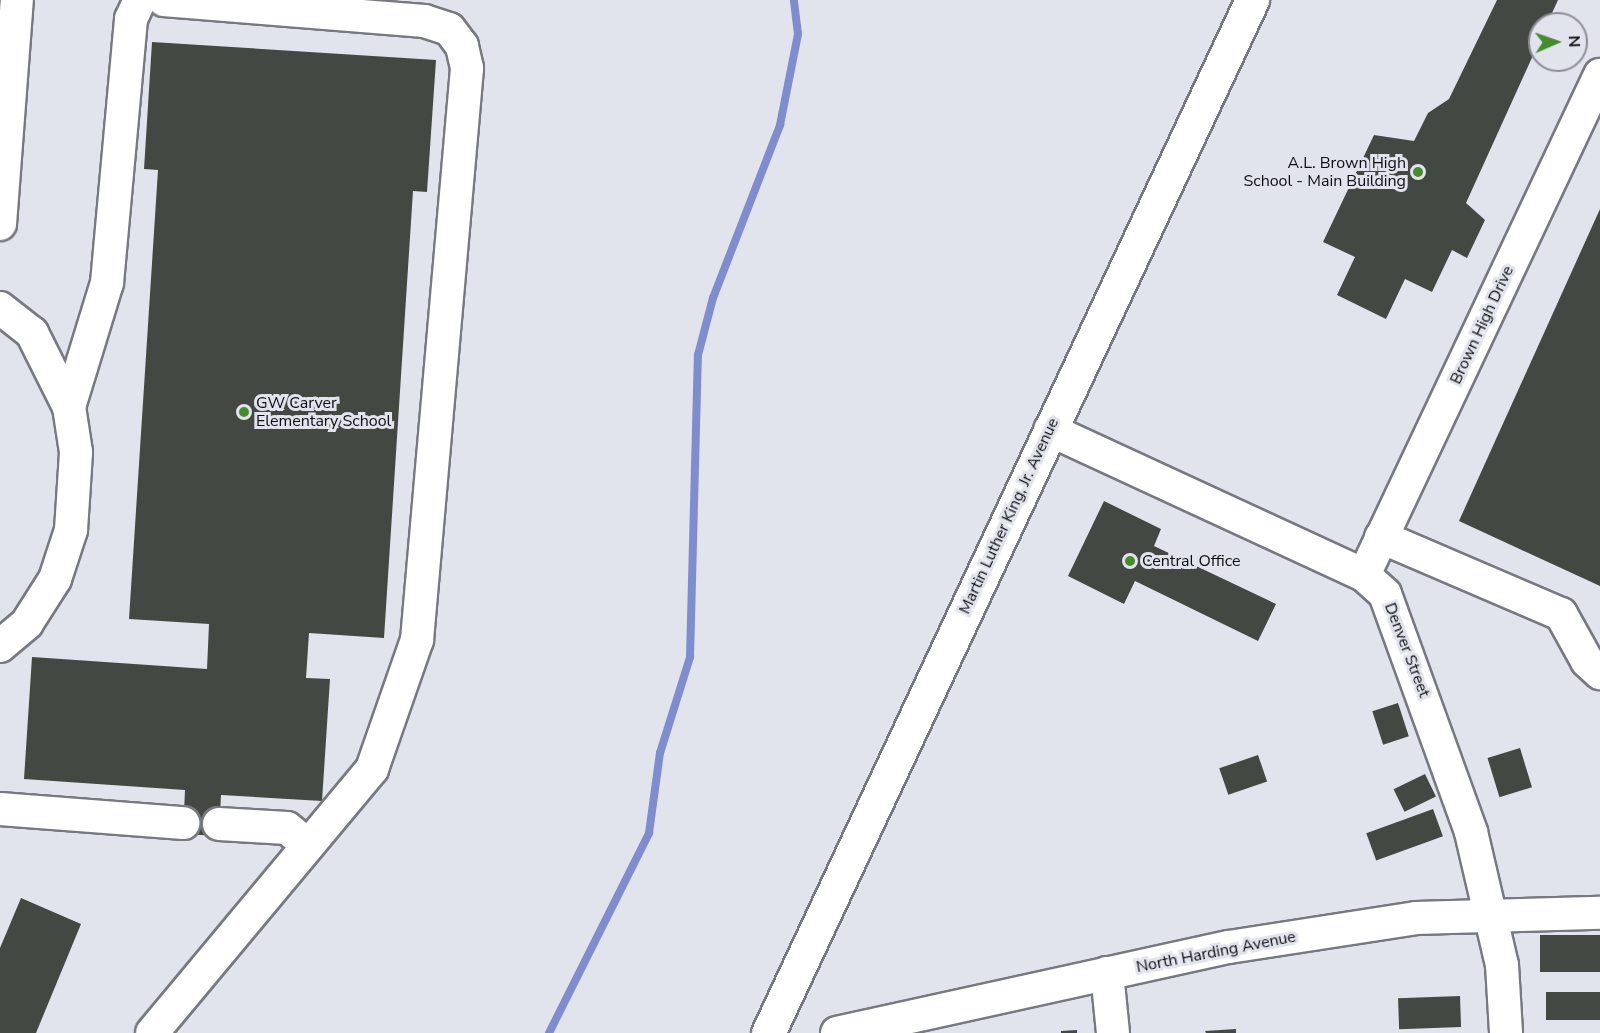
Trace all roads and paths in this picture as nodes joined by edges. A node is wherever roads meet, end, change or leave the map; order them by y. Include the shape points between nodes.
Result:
1 (17, 0) edge
2 (140, 0) edge
3 (164, 0) edge
4 (1252, 0) edge
5 (252, 5) edge
6 (1600, 75) edge
7 (1590, 121) edge
8 (0, 224) edge
9 (0, 308) edge
10 (69, 407) junction
11 (1050, 430) junction
12 (1381, 537) junction
13 (1364, 575) junction
14 (2, 645) edge
15 (1600, 673) edge
16 (0, 809) edge
17 (183, 823) dead end
18 (219, 825) dead end
19 (308, 845) junction
20 (1492, 912) junction
21 (1600, 913) edge
22 (1107, 973) junction
23 (873, 1029) edge
24 (152, 1033) edge
25 (768, 1033) edge
26 (837, 1033) edge
27 (1113, 1033) edge
28 (1506, 1033) edge

1 - 8 street
2 - 10 street via 131,20 107,283
3 - 5 street
4 - 11 main road, Martin Luther King, Jr. Avenue
5 - 19 street via 424,21 449,29 462,46 467,68 417,640 372,769
6 - 7 street, Brown High Drive
7 - 12 street, Brown High Drive
9 - 10 street via 32,333
10 - 14 street via 76,452 71,530 55,579 27,623
11 - 13 street, Denver Street
11 - 25 main road, Martin Luther King, Jr. Avenue
12 - 13 street, Brown High Drive
12 - 15 street via 1561,614 1587,661
13 - 20 street, Denver Street via 1385,594 1404,637 1471,832
16 - 17 street
18 - 19 street via 287,828
19 - 24 street
20 - 21 street, North Harding Avenue
20 - 22 street, North Harding Avenue via 1416,918 1252,943
20 - 28 street, Denver Street
22 - 23 street, North Harding Avenue
22 - 27 street
23 - 26 street, North Harding Avenue

